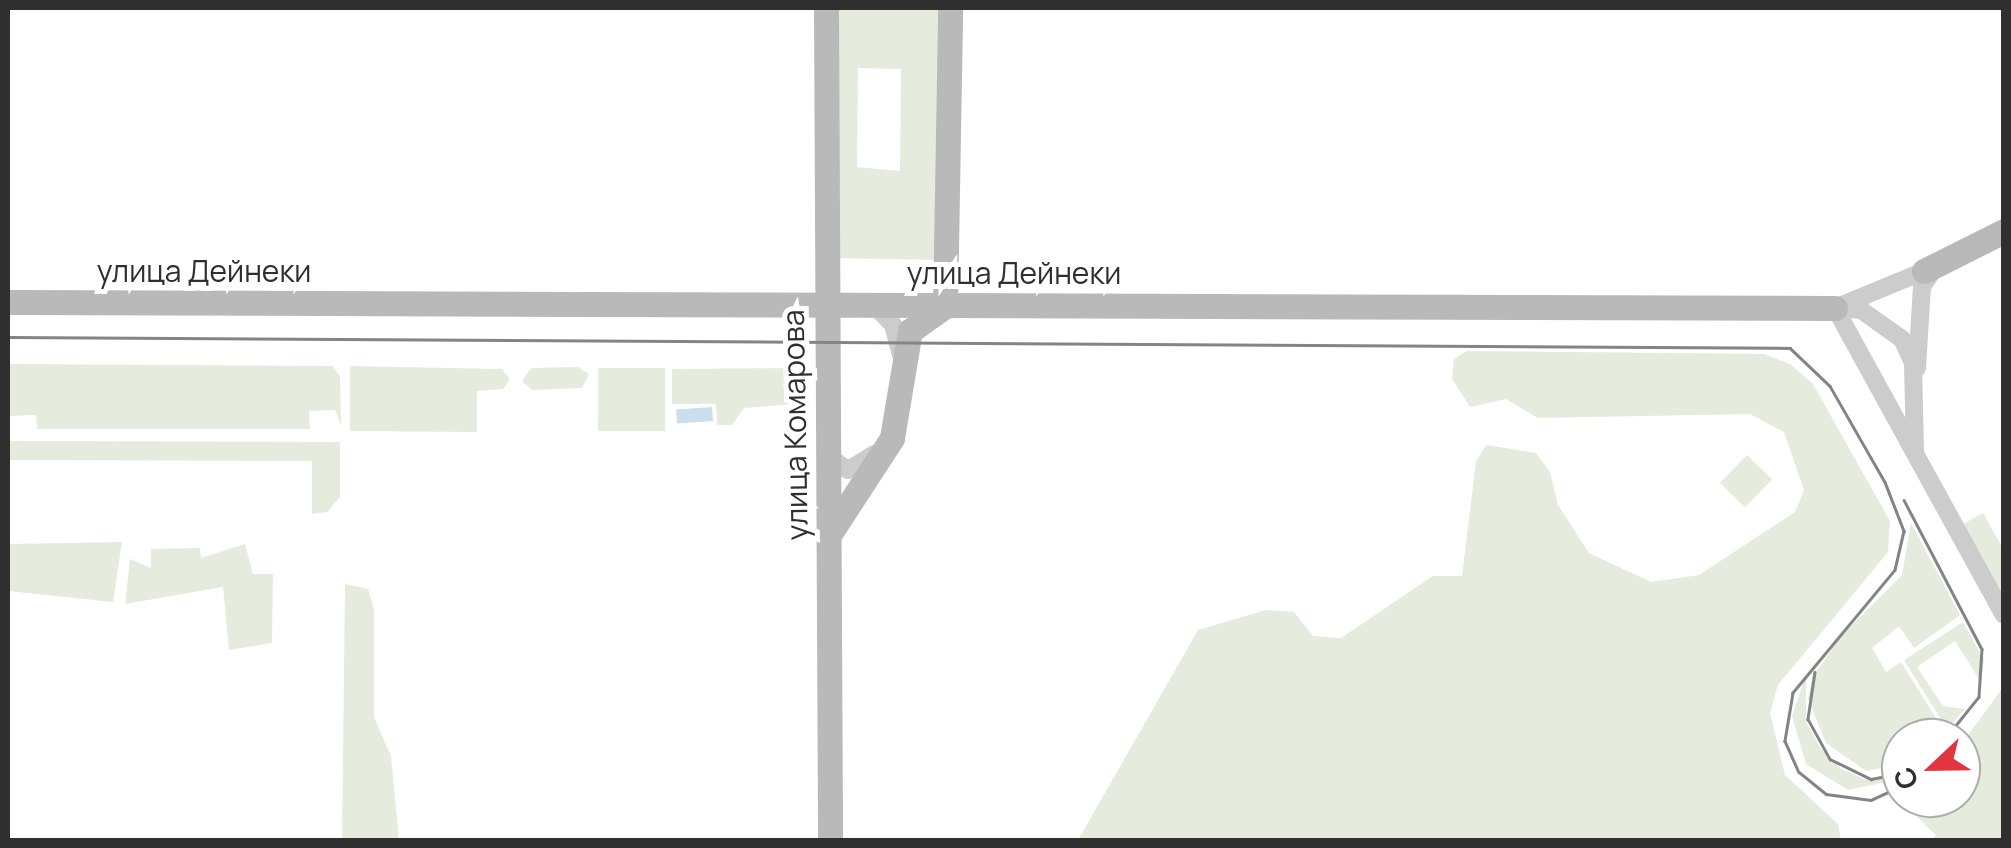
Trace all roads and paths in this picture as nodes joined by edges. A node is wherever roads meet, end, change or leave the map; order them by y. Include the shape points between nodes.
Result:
1 (826, 8) edge
2 (950, 8) edge
3 (2004, 230) edge
4 (1931, 268) junction
5 (8, 302) edge
6 (826, 304) junction
7 (874, 305) junction
8 (944, 306) junction
9 (1835, 308) junction
10 (901, 386) junction
11 (1916, 388) junction
12 (895, 427) junction
13 (1915, 452) junction
14 (828, 456) junction
15 (830, 533) junction
16 (2004, 616) edge
17 (830, 840) edge

1 - 6 main road, улица Комарова
2 - 8 main road
3 - 4 main road, улица Дейнеки
4 - 9 street, улица Дейнеки
4 - 11 street via 1922,287
5 - 6 main road, улица Дейнеки
6 - 7 main road, улица Дейнеки
6 - 14 main road, улица Комарова
7 - 8 main road, улица Дейнеки
7 - 10 street via 897,333
8 - 9 main road, улица Дейнеки
8 - 10 main road via 910,332
9 - 11 street via 1884,321 1913,363
9 - 13 street
10 - 12 main road
11 - 13 street
12 - 14 street via 860,467 842,470
12 - 15 main road
13 - 16 street
14 - 15 main road, улица Комарова
15 - 17 main road, улица Комарова

